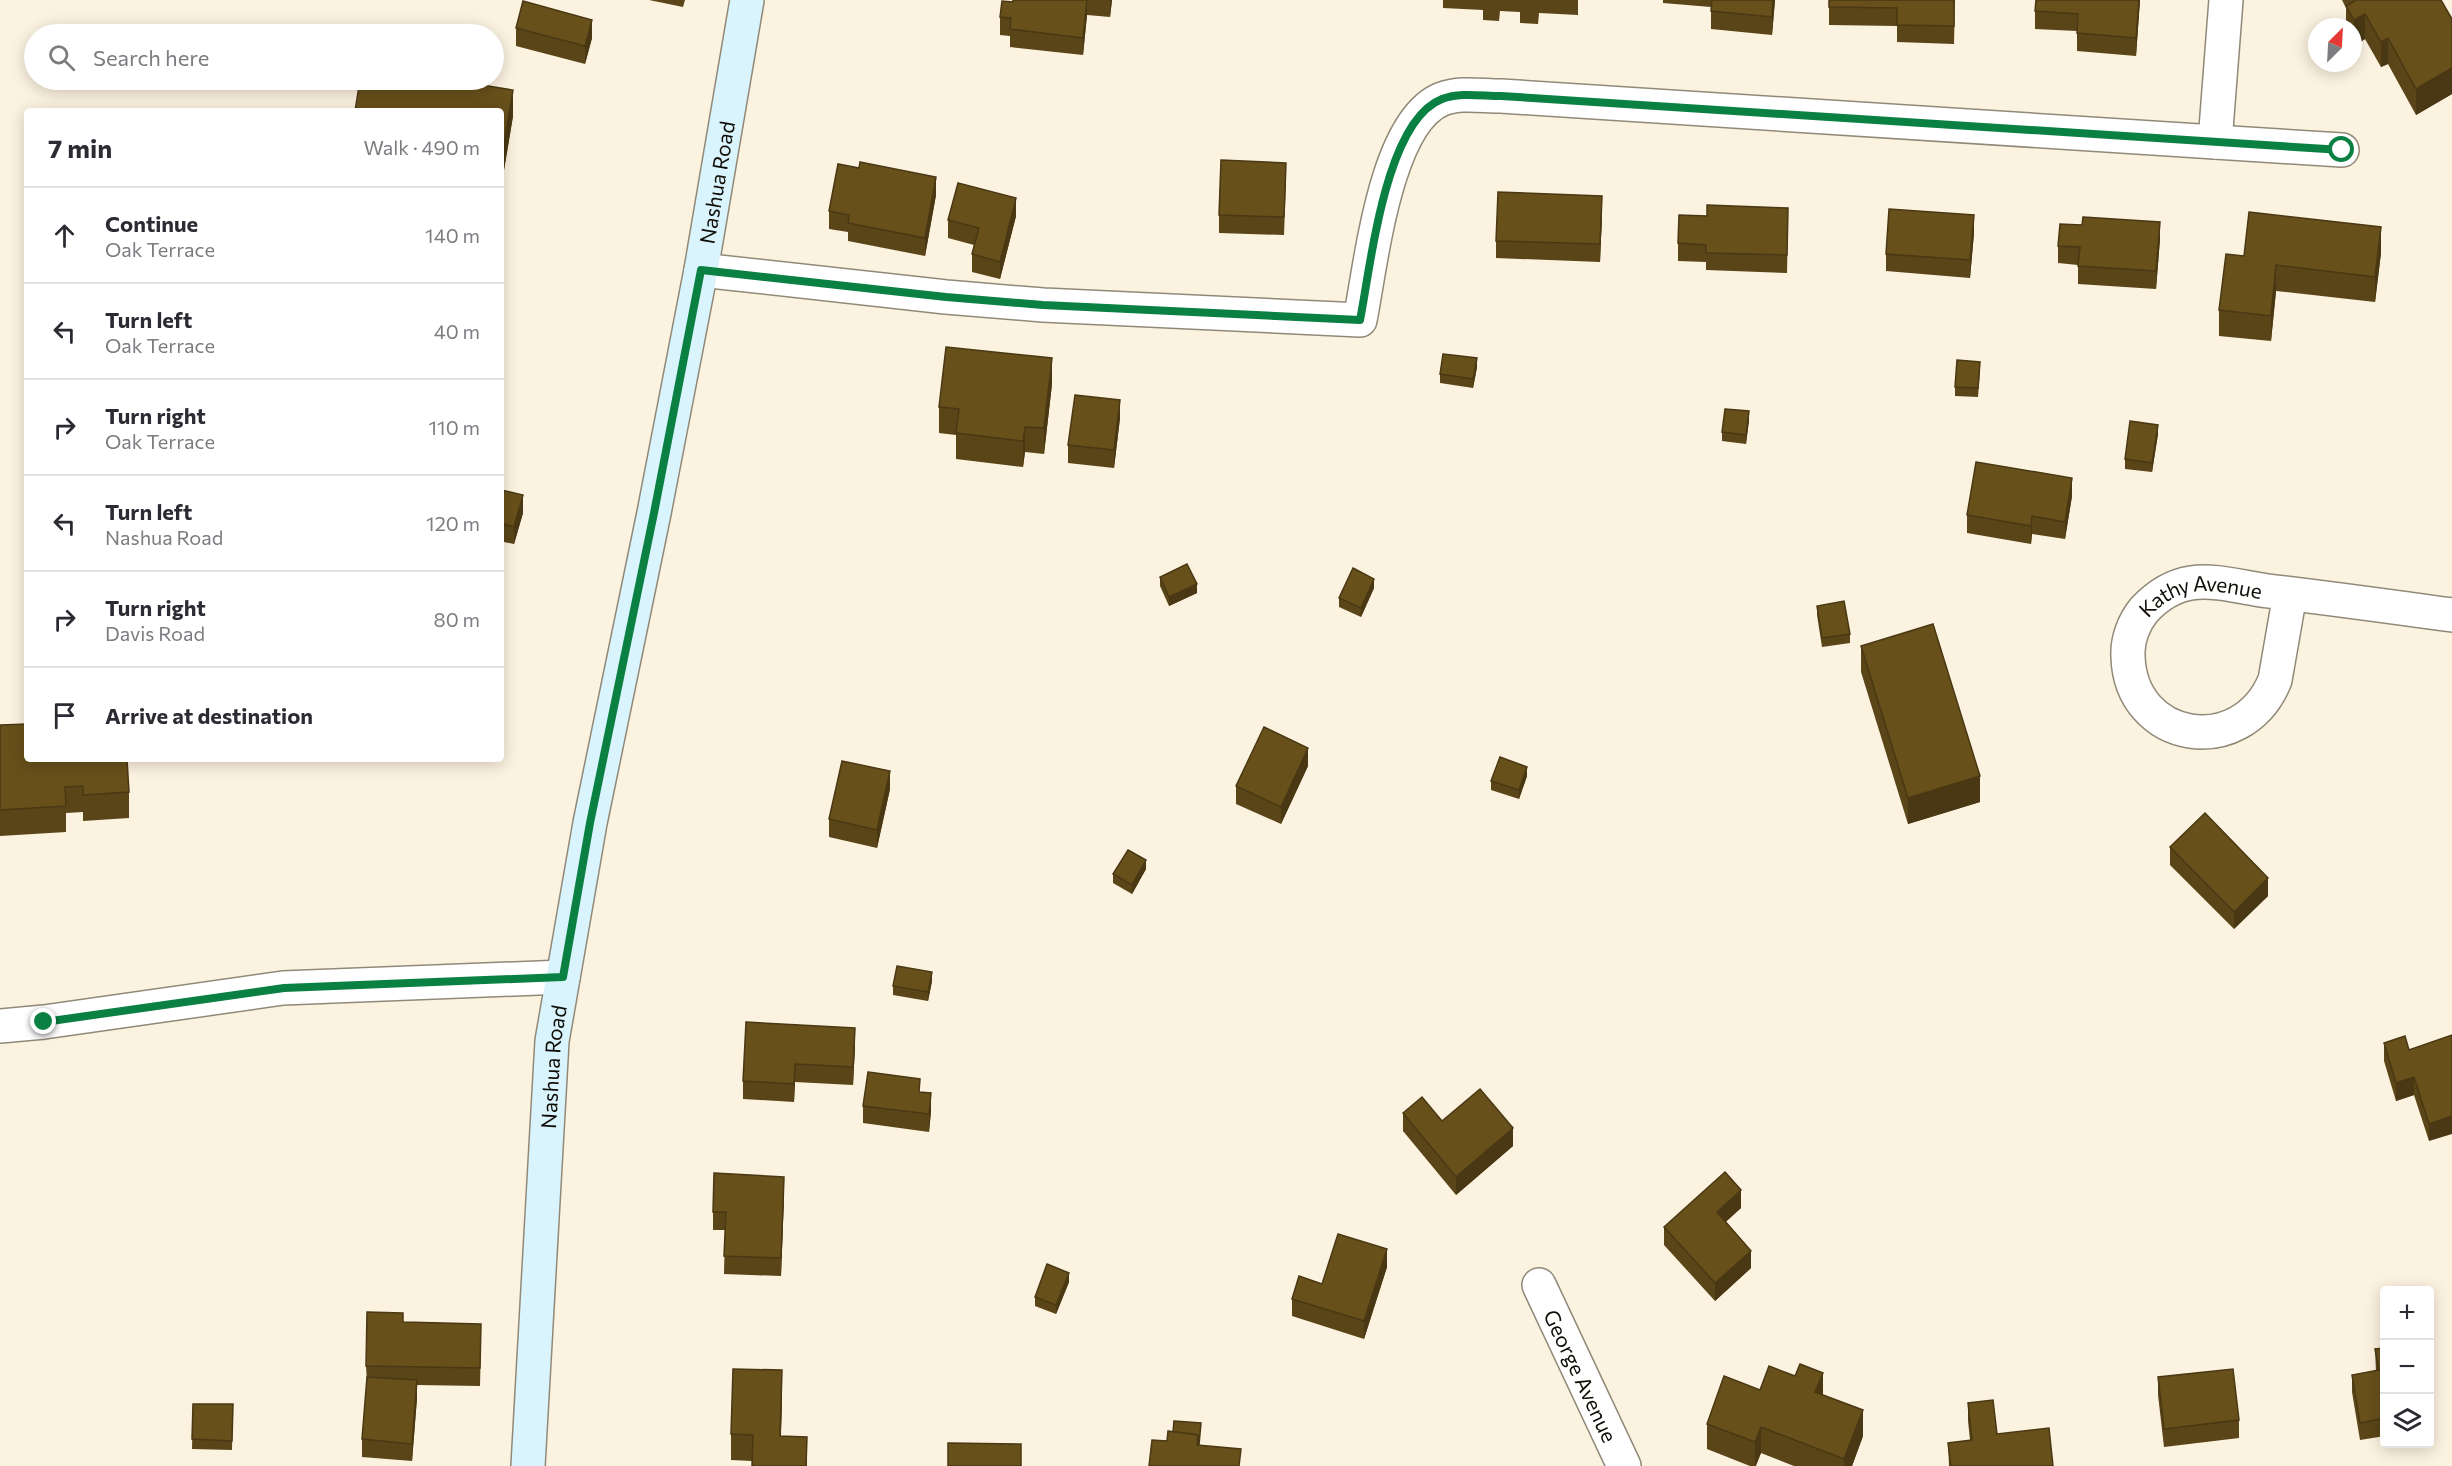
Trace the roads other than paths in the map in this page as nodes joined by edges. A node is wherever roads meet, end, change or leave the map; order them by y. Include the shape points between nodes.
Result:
1 (747, 0) edge
2 (2226, 0) edge
3 (2215, 142) junction
4 (2342, 150) dead end
5 (701, 270) junction
6 (2290, 594) junction
7 (2452, 615) edge
8 (563, 977) junction
9 (0, 1026) edge
10 (1539, 1285) dead end
11 (528, 1466) edge
12 (1624, 1466) edge

1 - 5 main road, Nashua Road
2 - 3 street
3 - 4 street
3 - 5 street via 1453,96 1420,114 1402,144 1385,194 1360,320 1043,305
5 - 8 main road, Nashua Road via 590,823
6 - 6 street, Kathy Avenue via 2192,583 2178,586 2153,601 2135,624 2128,652 2131,681 2145,706 2169,724 2196,733 2225,729 2251,716 2274,680
6 - 7 street, Kathy Avenue
8 - 9 street via 284,988
8 - 11 main road, Nashua Road via 552,1041
10 - 12 street, George Avenue

